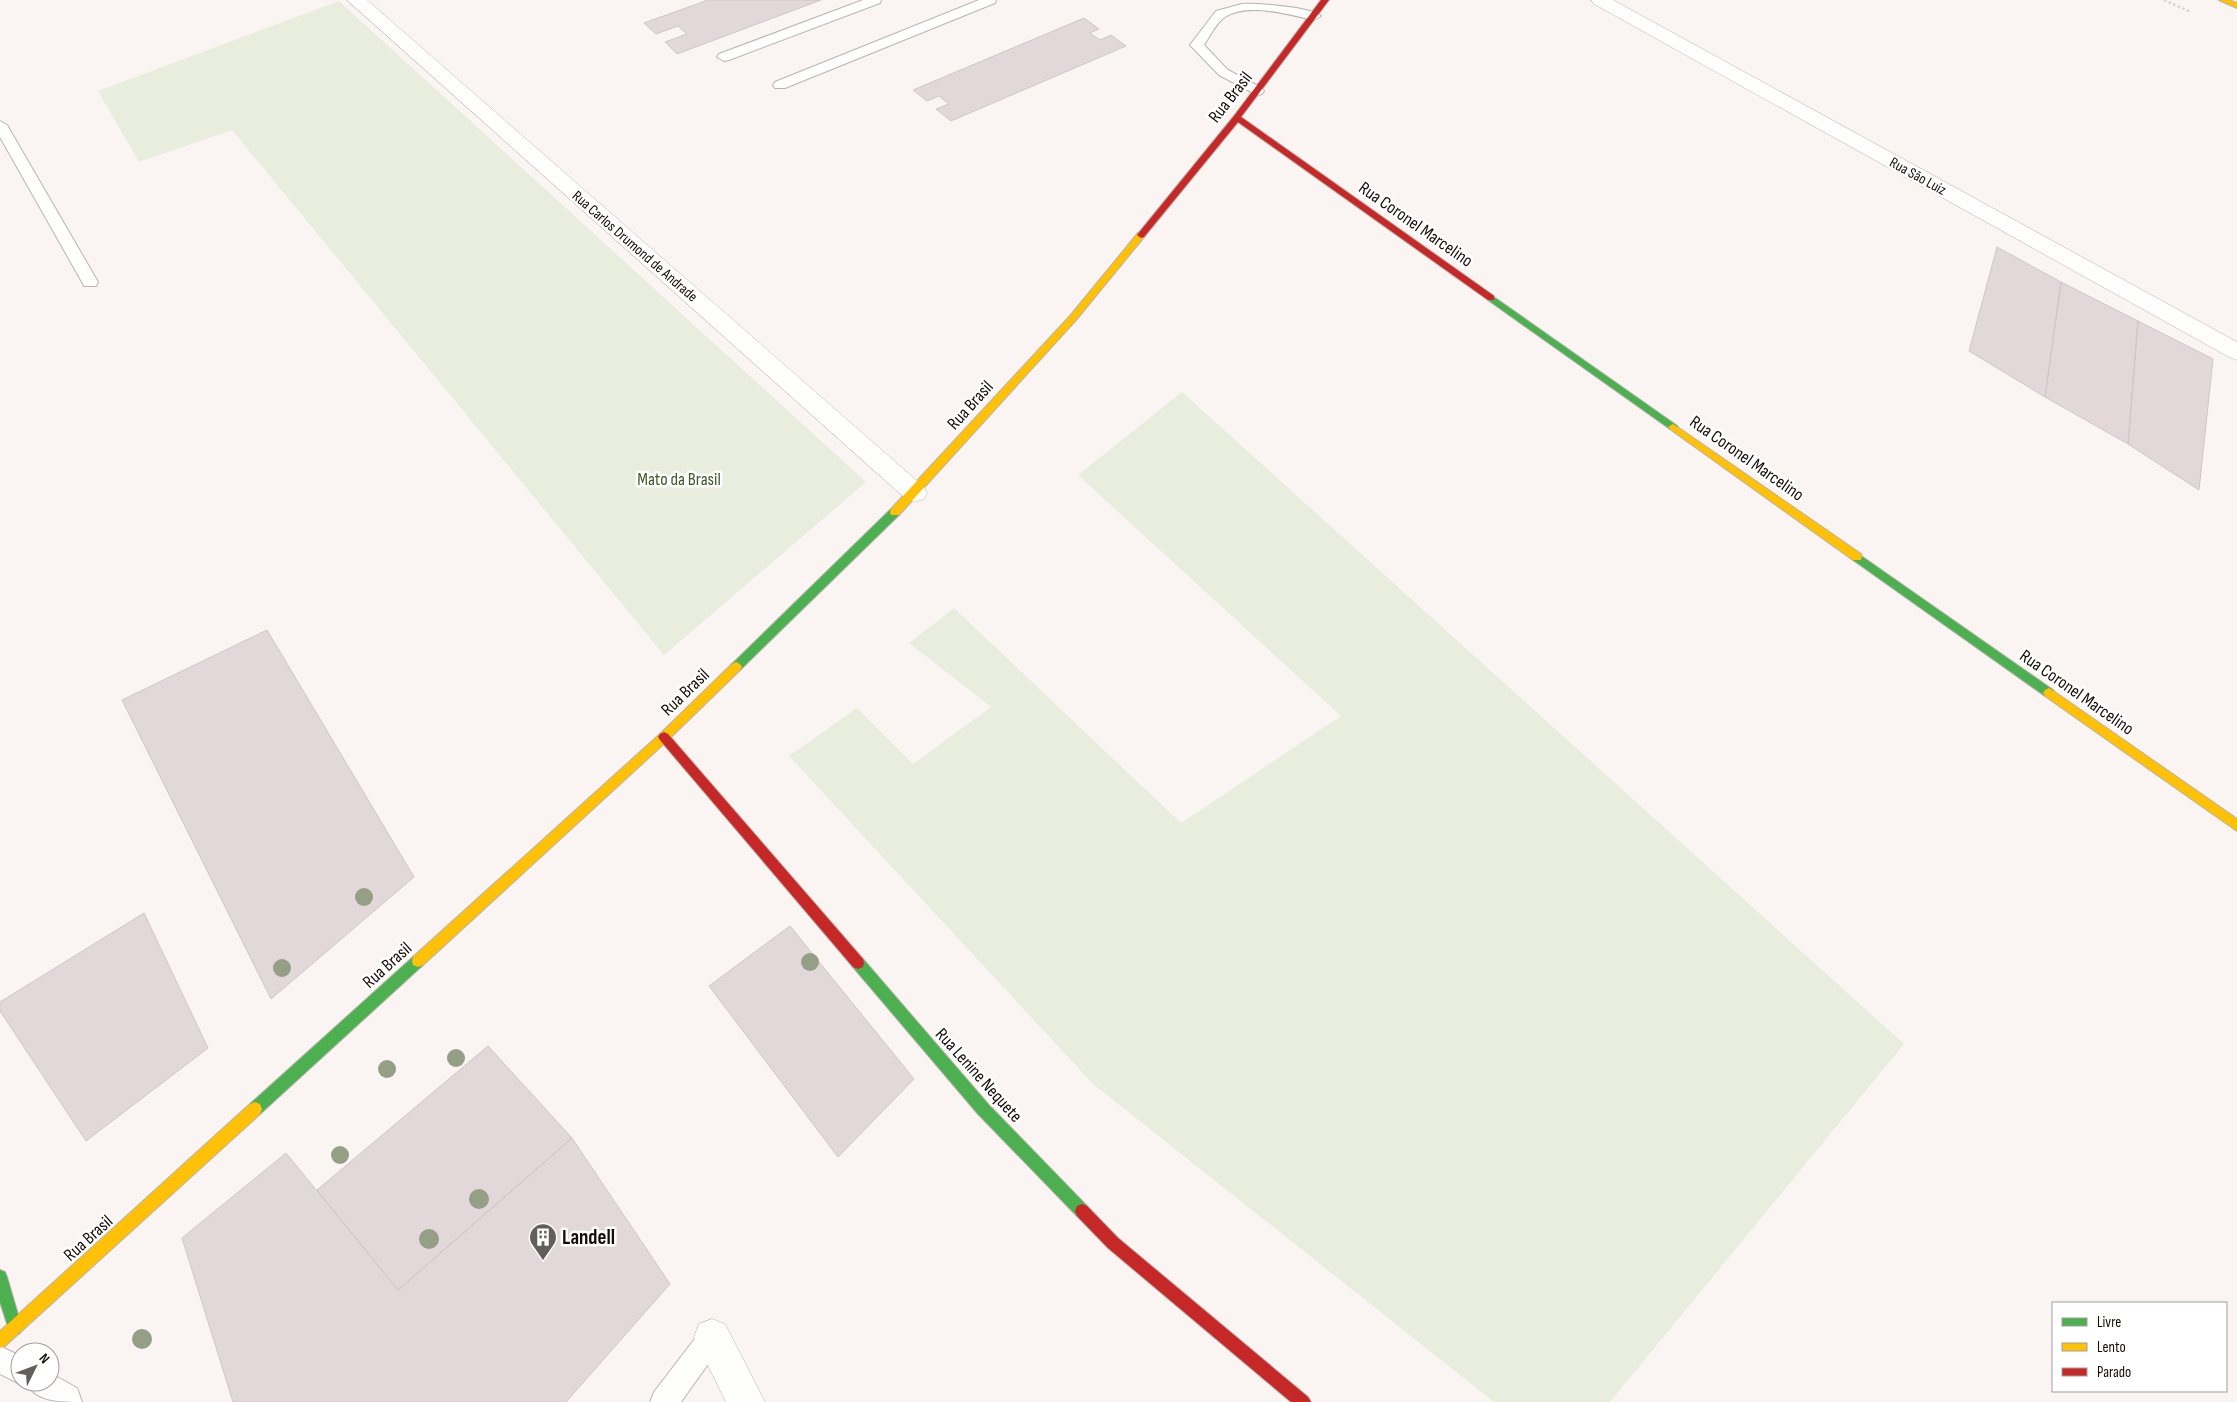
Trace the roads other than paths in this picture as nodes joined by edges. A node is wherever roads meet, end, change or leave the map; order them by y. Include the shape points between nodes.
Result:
1 (356, 0) edge
2 (875, 0) edge
3 (990, 0) edge
4 (1325, 0) edge
5 (1600, 0) edge
6 (2223, 0) edge
7 (2237, 6) edge
8 (1314, 16) junction
9 (724, 57) dead end
10 (780, 85) dead end
11 (1257, 92) junction
12 (1236, 118) junction
13 (0, 125) edge
14 (90, 282) dead end
15 (2237, 352) edge
16 (915, 493) junction
17 (664, 737) junction
18 (2237, 826) edge
19 (0, 1277) edge
20 (14, 1328) junction
21 (712, 1337) joint
22 (0, 1341) edge
23 (57, 1392) edge
24 (68, 1402) edge
25 (664, 1402) edge
26 (746, 1402) edge
27 (1303, 1402) edge

1 - 16 street, Rua Carlos Drumond de Andrade
2 - 9 lane
3 - 10 lane
4 - 8 street, Rua Brasil
5 - 15 street, Rua São Luiz
6 - 7 street
8 - 11 street, Rua Brasil
8 - 11 lane via 1254,8 1220,14 1197,45 1231,79
11 - 12 street, Rua Brasil
12 - 16 street, Rua Brasil via 1073,318
12 - 18 street, Rua Coronel Marcelino
13 - 14 lane
16 - 17 street, Rua Brasil
17 - 20 street, Rua Brasil
17 - 27 street, Rua Lenine Nequete via 983,1109 1113,1243
19 - 20 street
20 - 22 street, Rua Brasil
21 - 25 lane
21 - 26 street
23 - 24 lane via 68,1398

